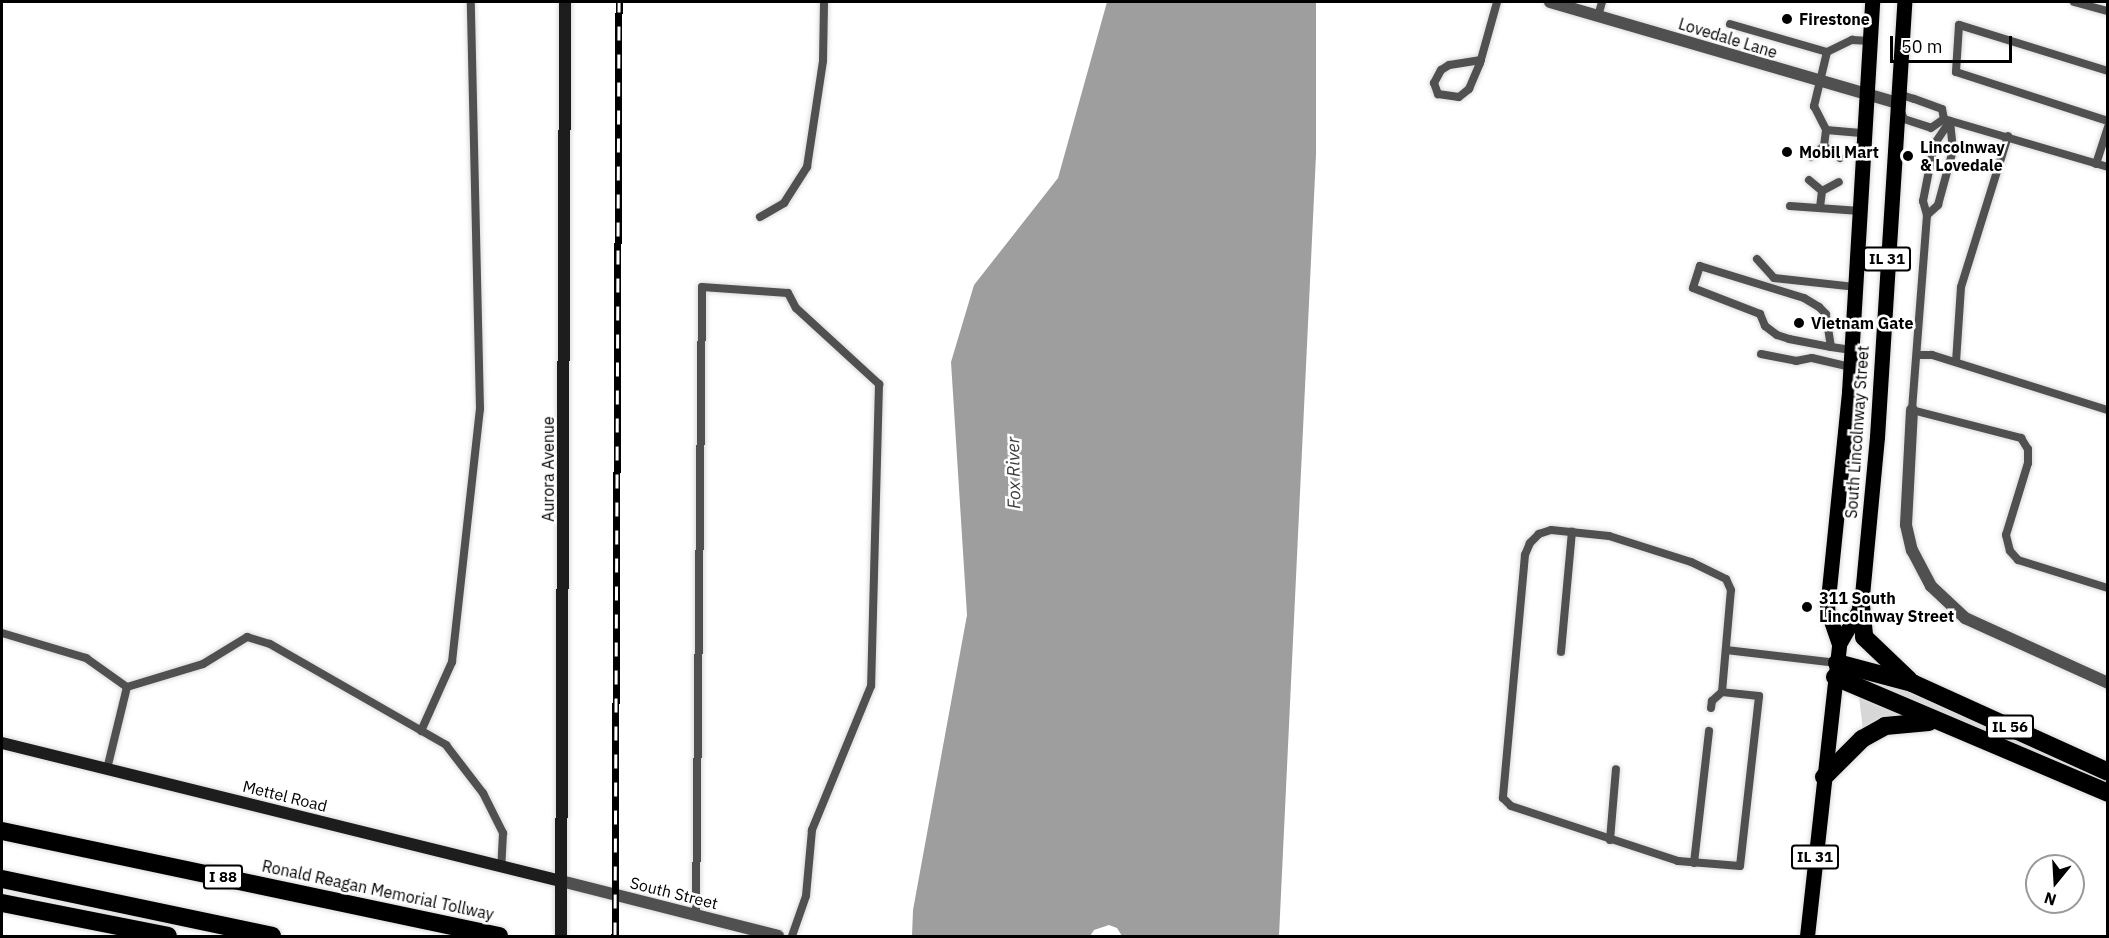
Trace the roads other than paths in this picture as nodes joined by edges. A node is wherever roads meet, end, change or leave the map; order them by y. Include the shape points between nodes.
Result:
1 (471, 2) edge
2 (565, 2) edge
3 (824, 2) edge
4 (1497, 2) edge
5 (1550, 2) edge
6 (1602, 2) edge
7 (1872, 2) edge
8 (1904, 2) edge
9 (2074, 2) edge
10 (2108, 11) edge
11 (1598, 16) junction
12 (1730, 24) dead end
13 (1870, 41) junction
14 (1827, 52) junction
15 (1481, 60) junction
16 (2108, 71) edge
17 (1819, 83) junction
18 (1867, 96) junction
19 (1897, 103) junction
20 (1947, 120) junction
21 (2108, 122) edge
22 (2108, 126) edge
23 (1826, 130) junction
24 (1864, 133) junction
25 (2008, 136) junction
26 (1824, 146) junction
27 (1811, 157) dead end
28 (1824, 158) dead end
29 (1840, 158) dead end
30 (2096, 164) junction
31 (2108, 167) edge
32 (1809, 180) dead end
33 (1822, 181) dead end
34 (1839, 182) dead end
35 (1822, 192) junction
36 (1790, 206) dead end
37 (1820, 208) junction
38 (1860, 211) junction
39 (1927, 215) junction
40 (760, 216) dead end
41 (1757, 259) dead end
42 (1855, 287) junction
43 (1831, 347) junction
44 (1852, 350) junction
45 (1761, 354) dead end
46 (1917, 355) junction
47 (1956, 362) junction
48 (1850, 367) junction
49 (1912, 410) junction
50 (2108, 410) edge
51 (1572, 532) junction
52 (2108, 588) edge
53 (1861, 606) junction
54 (2, 633) edge
55 (1839, 644) junction
56 (1726, 650) junction
57 (1562, 652) dead end
58 (1836, 670) junction
59 (1912, 683) junction
60 (2108, 683) edge
61 (127, 687) junction
62 (1722, 692) junction
63 (1711, 708) dead end
64 (1940, 723) junction
65 (421, 731) junction
66 (1708, 731) dead end
67 (2, 744) edge
68 (1616, 769) dead end
69 (107, 770) junction
70 (2108, 772) edge
71 (1824, 777) junction
72 (2104, 792) edge
73 (2, 831) edge
74 (1610, 840) junction
75 (1694, 863) junction
76 (501, 866) junction
77 (2, 879) edge
78 (561, 881) junction
79 (2, 903) edge
80 (696, 916) junction
81 (168, 936) edge
82 (273, 936) edge
83 (499, 936) edge
84 (561, 936) edge
85 (778, 936) edge
86 (792, 936) edge
87 (1807, 936) edge

1 - 65 lane via 475,26 480,408 452,662
2 - 78 main road, Aurora Avenue
3 - 40 lane via 823,61 807,167 784,203
4 - 15 lane
5 - 11 street, Lovedale Lane
6 - 11 lane
7 - 13 main road, South Lincolnway Street
8 - 19 main road, South Lincolnway Street / IL 31
9 - 10 lane
11 - 17 street, Lovedale Lane
12 - 14 lane
13 - 14 lane via 1852,40
13 - 18 main road, South Lincolnway Street
14 - 17 lane
15 - 15 lane via 1473,84 1464,94 1451,98 1437,94 1434,83 1441,70
16 - 21 lane via 1959,25 1956,72
17 - 18 street, Lovedale Lane
17 - 23 lane via 1814,106
18 - 19 street, Lovedale Lane
18 - 24 main road, South Lincolnway Street
19 - 20 lane via 1905,96 1923,102 1942,109
19 - 20 lane via 1904,118 1922,125 1931,128
19 - 53 main road, South Lincolnway Street / IL 31 via 1877,437
20 - 25 lane
20 - 39 lane via 1934,145 1923,201
20 - 39 lane via 1953,150 1938,205
22 - 30 lane
23 - 24 lane
23 - 26 lane
24 - 38 main road, South Lincolnway Street
25 - 30 lane
25 - 47 lane via 1961,287
26 - 27 lane
26 - 28 lane
26 - 29 lane
30 - 31 lane
32 - 35 lane
33 - 35 lane
34 - 35 lane
35 - 37 lane
36 - 37 lane
37 - 38 lane
38 - 42 main road, South Lincolnway Street
39 - 46 lane
41 - 42 lane via 1774,278
42 - 44 main road, South Lincolnway Street
43 - 43 lane via 1826,314 1820,307 1804,298 1700,266 1693,288 1760,314 1765,326 1777,335
43 - 44 lane
44 - 48 main road, South Lincolnway Street
45 - 48 lane via 1796,361 1812,358
46 - 47 lane
46 - 49 lane
47 - 50 lane
48 - 55 main road, South Lincolnway Street via 1827,609
49 - 52 lane via 2020,438 2028,448 2028,463 2006,535 2010,550 2018,560
49 - 60 street via 1906,525 1912,550 1931,586 1965,618
51 - 56 lane via 1609,536 1650,548 1726,579 1731,590
51 - 57 lane
51 - 74 lane via 1551,530 1539,534 1525,555 1503,798 1521,811
53 - 55 main road, South Lincolnway Street / IL 31
53 - 59 highway via 1864,637
54 - 61 lane via 86,658
55 - 58 main road, South Lincolnway Street / IL 31
56 - 58 lane
56 - 62 lane
58 - 59 highway, IL 56
58 - 64 highway
58 - 71 main road, South Lincolnway Street / IL 31
59 - 70 highway, IL 56
61 - 65 lane via 203,664 247,637 270,644
61 - 69 lane
62 - 63 lane via 1712,701
62 - 75 lane via 1759,696 1740,866
64 - 71 highway, IL 56 via 1885,726 1862,739
64 - 72 highway, IL 56
65 - 76 lane via 446,745 483,793 503,833
66 - 75 lane
67 - 69 main road, Mettel Road
68 - 74 lane
69 - 76 main road, Mettel Road
71 - 87 main road, South Lincolnway Street / IL 31
73 - 83 highway, Ronald Reagan Memorial Tollway / I 88
74 - 75 lane
76 - 78 main road, Mettel Road
77 - 82 highway
78 - 80 street, South Street
78 - 84 main road, Aurora Avenue
79 - 81 highway
80 - 85 street, South Street
80 - 86 lane via 702,287 788,293 796,308 879,384 871,686 813,830 806,896

